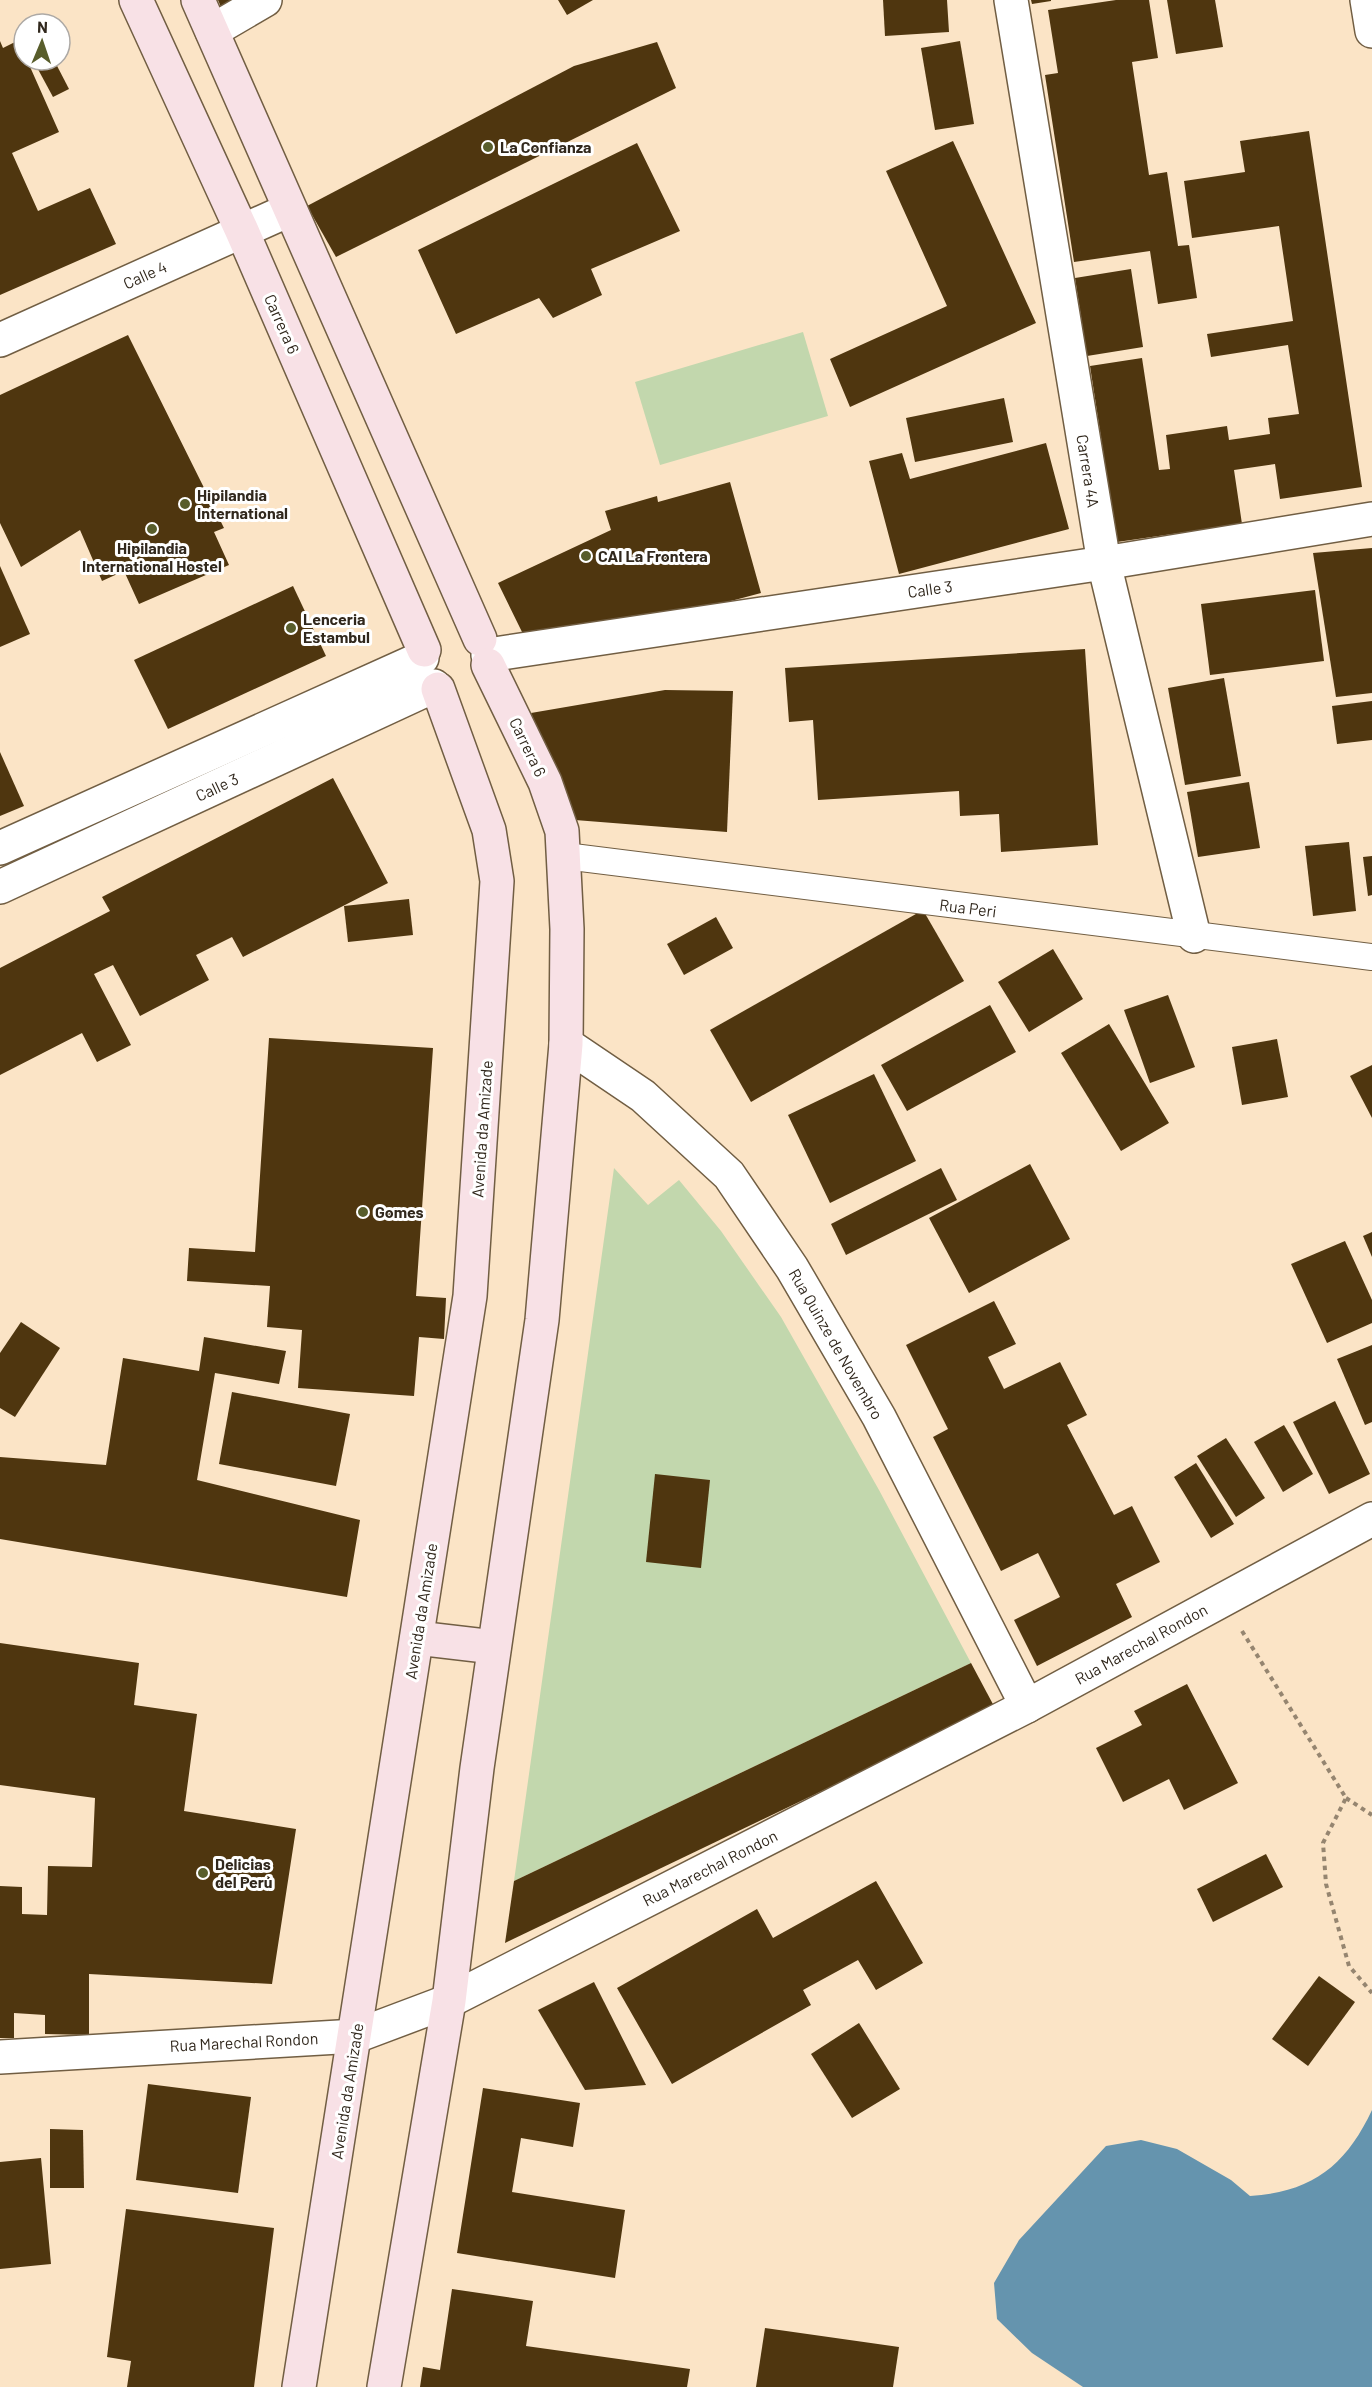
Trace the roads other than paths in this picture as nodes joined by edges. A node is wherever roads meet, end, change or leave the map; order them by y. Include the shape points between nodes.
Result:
1 (136, 0) edge
2 (198, 0) edge
3 (265, 0) edge
4 (1011, 0) edge
5 (1367, 0) edge
6 (212, 30) junction
7 (1372, 31) edge
8 (289, 210) junction
9 (242, 231) junction
10 (0, 340) edge
11 (1372, 519) edge
12 (1104, 563) junction
13 (485, 653) junction
14 (430, 671) junction
15 (489, 830) joint
16 (564, 843) junction
17 (0, 848) edge
18 (0, 887) edge
19 (1194, 936) junction
20 (1372, 957) edge
21 (566, 1044) junction
22 (1372, 1519) edge
23 (417, 1638) junction
24 (494, 1647) junction
25 (1027, 1706) junction
26 (449, 2001) junction
27 (357, 2036) junction
28 (0, 2057) edge
29 (299, 2387) edge
30 (384, 2387) edge

1 - 9 main road, Carrera 6
2 - 6 main road, Carrera 6
3 - 6 street
4 - 12 street, Carrera 4A
5 - 7 street
6 - 8 main road, Carrera 6
8 - 9 street, Calle 4
8 - 13 main road, Carrera 6
9 - 10 street, Calle 4
9 - 14 main road, Carrera 6
11 - 12 street, Calle 3
12 - 13 street, Calle 3
12 - 19 street, Carrera 4A
13 - 14 main road via 485,675 470,691 459,694
13 - 14 main road via 472,633 454,628 436,635
13 - 16 main road, Carrera 6 via 545,782
14 - 15 main road, Carrera 6
14 - 17 street, Calle 3
14 - 18 street, Calle 3
15 - 23 main road, Avenida da Amizade via 497,881 495,931 470,1296
16 - 19 street, Rua Peri
16 - 21 main road
19 - 20 street, Rua Peri
21 - 24 main road via 542,1320
21 - 25 street, Rua Quinze de Novembro via 643,1096 729,1174 792,1268 879,1417
22 - 25 street, Rua Marechal Rondon
23 - 24 main road
23 - 27 main road, Avenida da Amizade
24 - 26 main road
25 - 26 street, Rua Marechal Rondon
26 - 27 street, Rua Marechal Rondon
26 - 30 main road
27 - 28 street, Rua Marechal Rondon
27 - 29 main road, Avenida da Amizade

